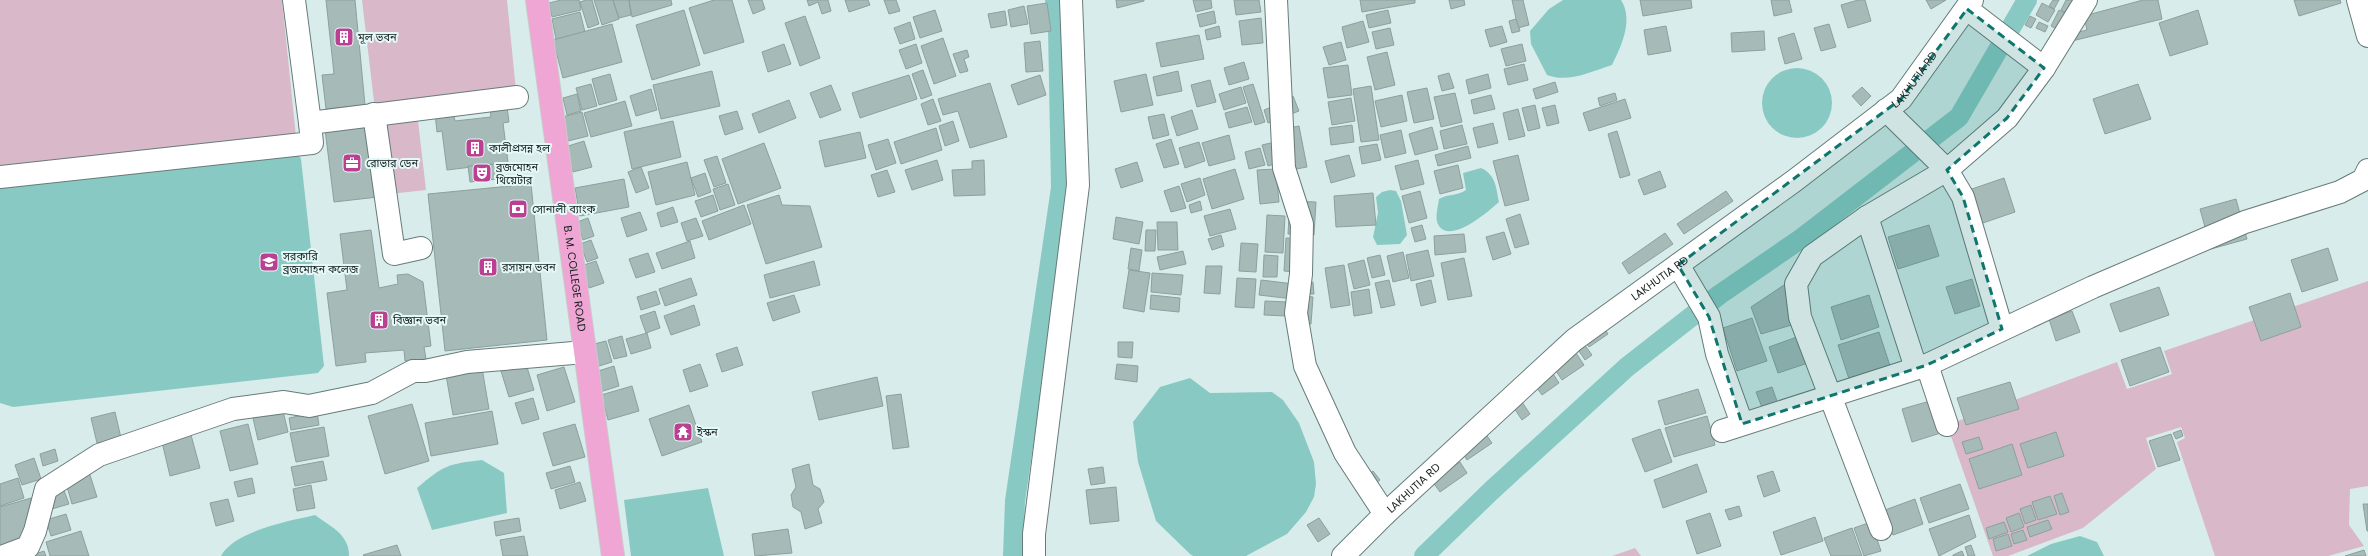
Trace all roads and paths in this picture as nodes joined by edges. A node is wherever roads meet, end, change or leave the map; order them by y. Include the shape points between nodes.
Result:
1 (294, 0) edge
2 (537, 0) edge
3 (1071, 0) edge
4 (1276, 0) edge
5 (2086, 0) edge
6 (2358, 0) edge
7 (1969, 4) edge
8 (2368, 36) edge
9 (2044, 68) junction
10 (517, 97) dead end
11 (1886, 110) junction
12 (374, 114) junction
13 (310, 123) junction
14 (1947, 170) junction
15 (2368, 170) edge
16 (0, 177) edge
17 (1867, 217) junction
18 (420, 248) dead end
19 (1678, 265) junction
20 (2002, 329) junction
21 (585, 352) junction
22 (1922, 366) junction
23 (1830, 396) junction
24 (1947, 425) dead end
25 (1385, 514) junction
26 (1881, 529) dead end
27 (4, 556) edge
28 (613, 556) edge
29 (1034, 556) edge
30 (1343, 556) edge

1 - 13 street
2 - 21 main road, B. M. COLLEGE ROAD
3 - 29 street via 1078,185 1034,534
4 - 25 street via 1284,168 1302,224 1301,274 1296,313 1305,366 1345,452
5 - 9 street
6 - 8 street
7 - 9 street
7 - 11 street, LAKHUTIA RD via 1900,99
9 - 14 street via 2007,118
10 - 12 street
11 - 14 street
11 - 19 street, LAKHUTIA RD
12 - 13 street
12 - 18 street via 394,254
13 - 16 street via 312,143
14 - 17 street
14 - 20 street via 1963,197
15 - 20 street via 2363,180 2340,192 2245,222
17 - 22 street
17 - 23 street via 1812,256 1796,284 1800,317
19 - 23 street via 1709,317 1732,427
19 - 25 street, LAKHUTIA RD via 1574,340
20 - 22 street
21 - 27 street via 468,362 412,371 372,393 309,406 284,402 233,409 99,455 46,489 36,531 28,547
21 - 28 main road, B. M. COLLEGE ROAD
22 - 23 street
22 - 24 street
23 - 26 street
25 - 30 street, LAKHUTIA RD

